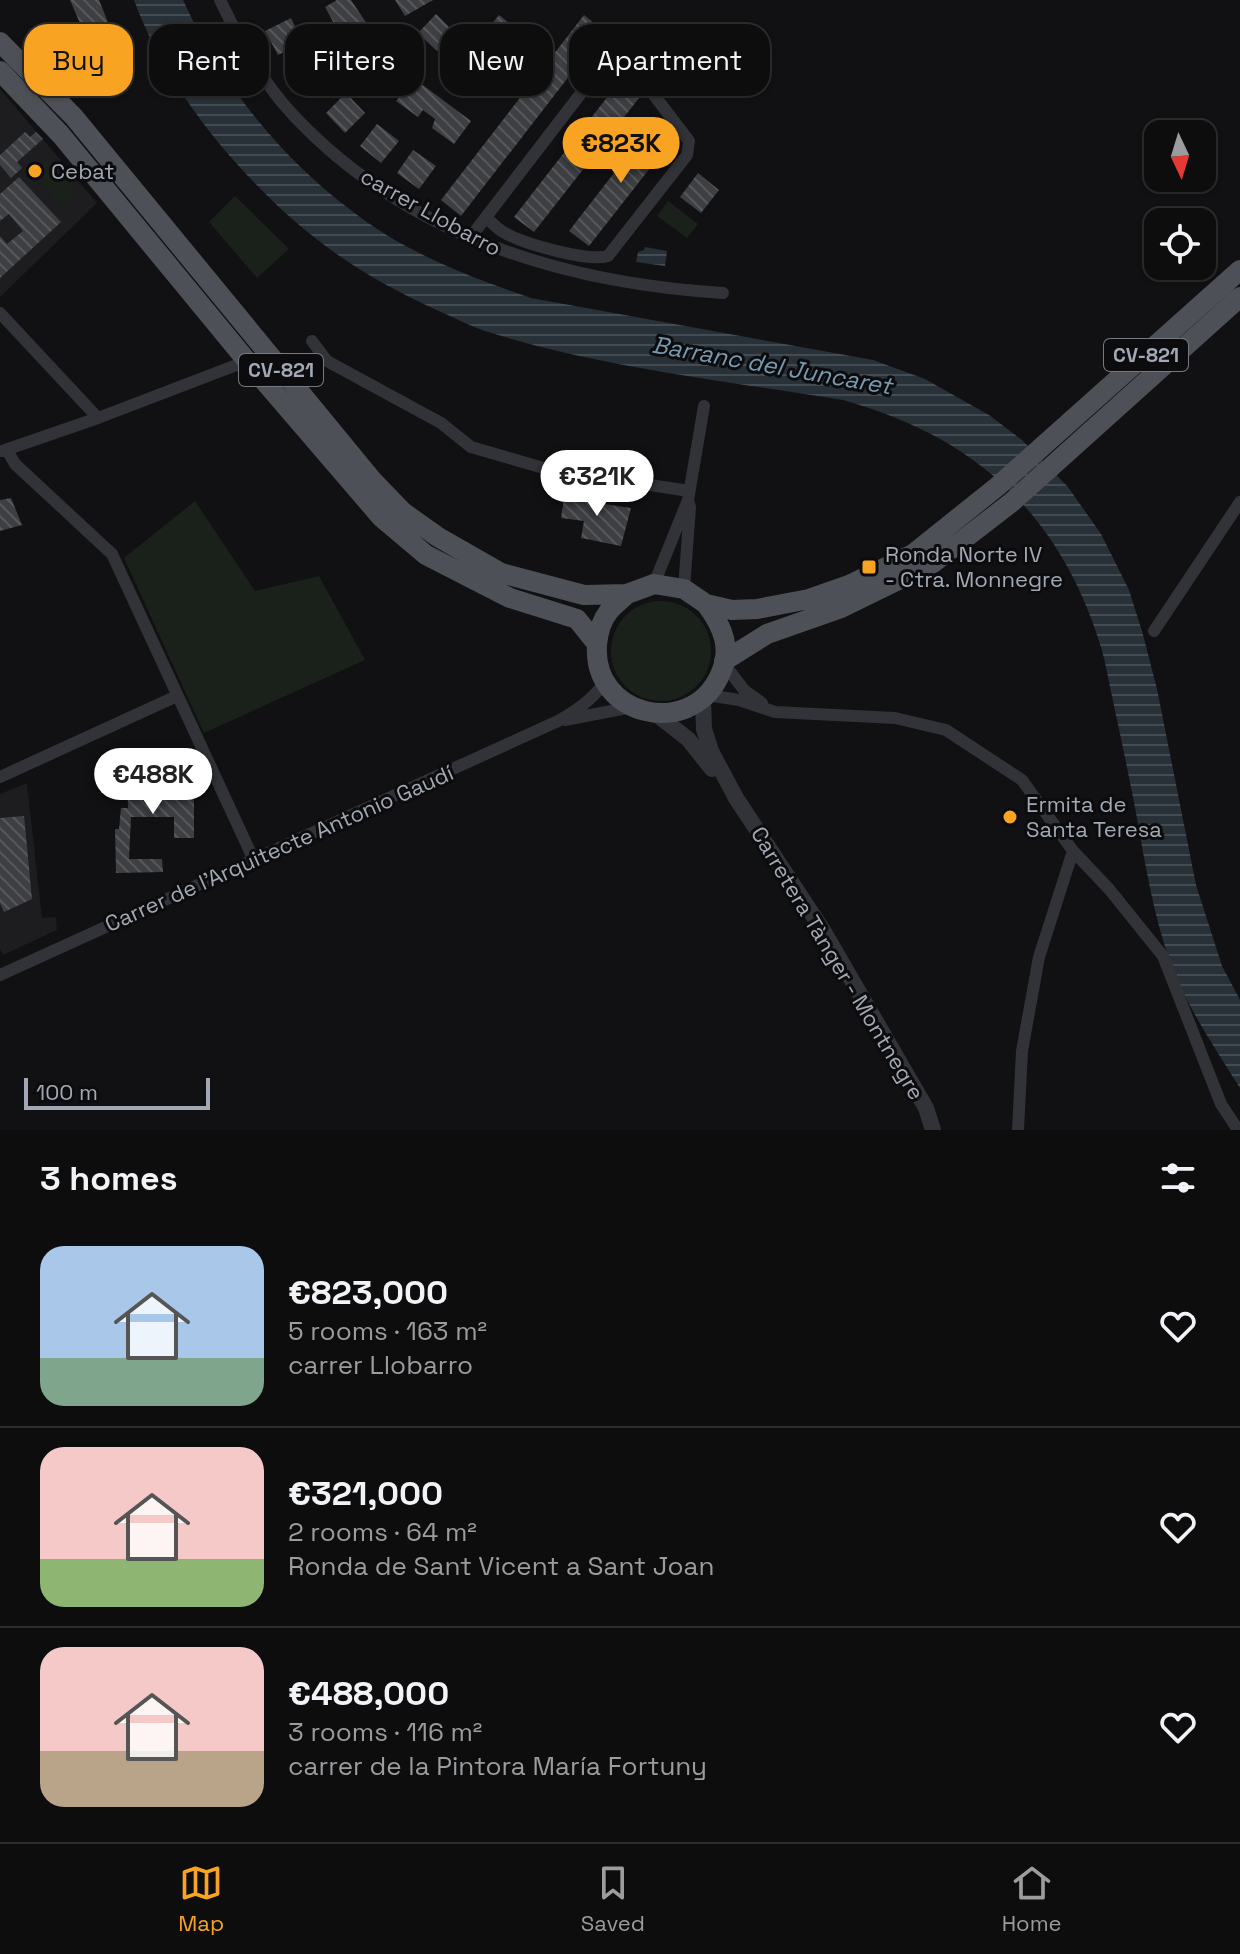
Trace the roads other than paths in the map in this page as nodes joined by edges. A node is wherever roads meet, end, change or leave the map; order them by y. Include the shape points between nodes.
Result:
1 (220, 0) edge
2 (0, 42) edge
3 (0, 71) edge
4 (486, 217) junction
5 (470, 238) junction
6 (1240, 270) edge
7 (723, 293) dead end
8 (1240, 297) edge
9 (0, 313) edge
10 (312, 341) dead end
11 (247, 361) junction
12 (704, 406) dead end
13 (98, 418) junction
14 (4, 451) edge
15 (1005, 494) junction
16 (688, 495) junction
17 (1240, 502) edge
18 (654, 584) junction
19 (684, 589) junction
20 (627, 594) junction
21 (706, 604) junction
22 (1154, 631) dead end
23 (597, 644) junction
24 (724, 663) junction
25 (605, 682) junction
26 (177, 696) junction
27 (705, 697) junction
28 (632, 707) junction
29 (775, 712) junction
30 (656, 714) junction
31 (558, 721) junction
32 (0, 777) edge
33 (736, 798) junction
34 (1073, 851) junction
35 (253, 858) junction
36 (0, 975) edge
37 (933, 1130) edge
38 (1018, 1130) edge
39 (1238, 1130) edge

1 - 5 street, carrer Llobarro via 254,63 314,135 380,190
2 - 20 main road, CV-821 via 74,117 403,512 501,573 584,595
3 - 11 main road, CV-821 via 61,135
4 - 4 street via 614,57 631,65 689,141 687,155 608,256 592,258 523,241 500,231
4 - 5 street
5 - 7 street, carrer Llobarro via 567,271
6 - 15 main road, CV-821 via 1051,439
8 - 15 main road, CV-821 via 1077,444
9 - 13 street
10 - 16 street via 327,361 441,423 471,447 547,469
11 - 13 street
11 - 23 main road, CV-821 via 381,517 426,555 510,598 577,619
12 - 16 street
13 - 14 street
14 - 26 street via 112,554
15 - 21 main road, CV-821 via 913,554 849,585 757,609
15 - 24 main road, CV-821 via 933,563 841,608 767,634
16 - 18 street
16 - 19 street
17 - 22 street
18 - 19 main road, CV-821
18 - 20 main road, CV-821
19 - 21 main road, CV-821
20 - 23 main road via 608,612
21 - 24 main road, CV-821 via 727,643
23 - 25 main road
24 - 27 main road, CV-821
24 - 29 street via 744,690
25 - 28 main road
25 - 31 street, Carrer de l'Arquitecte Antonio Gaudí via 587,703
26 - 32 street
26 - 35 street
27 - 29 street via 739,700
27 - 30 main road via 686,709
27 - 33 street, Carretera Tànger - Montnegre via 704,729
28 - 30 main road
28 - 31 street, Carrer de l'Arquitecte Antonio Gaudí
29 - 34 street via 895,718 946,730 1022,780
30 - 33 street, Carretera Tànger - Montnegre via 688,739
31 - 35 street, Carrer de l'Arquitecte Antonio Gaudí
33 - 37 street, Carretera Tànger - Montnegre via 824,932 926,1108
34 - 38 street via 1039,957 1022,1051
34 - 39 street via 1163,956 1221,1104
35 - 36 street, Carrer de l'Arquitecte Antonio Gaudí

